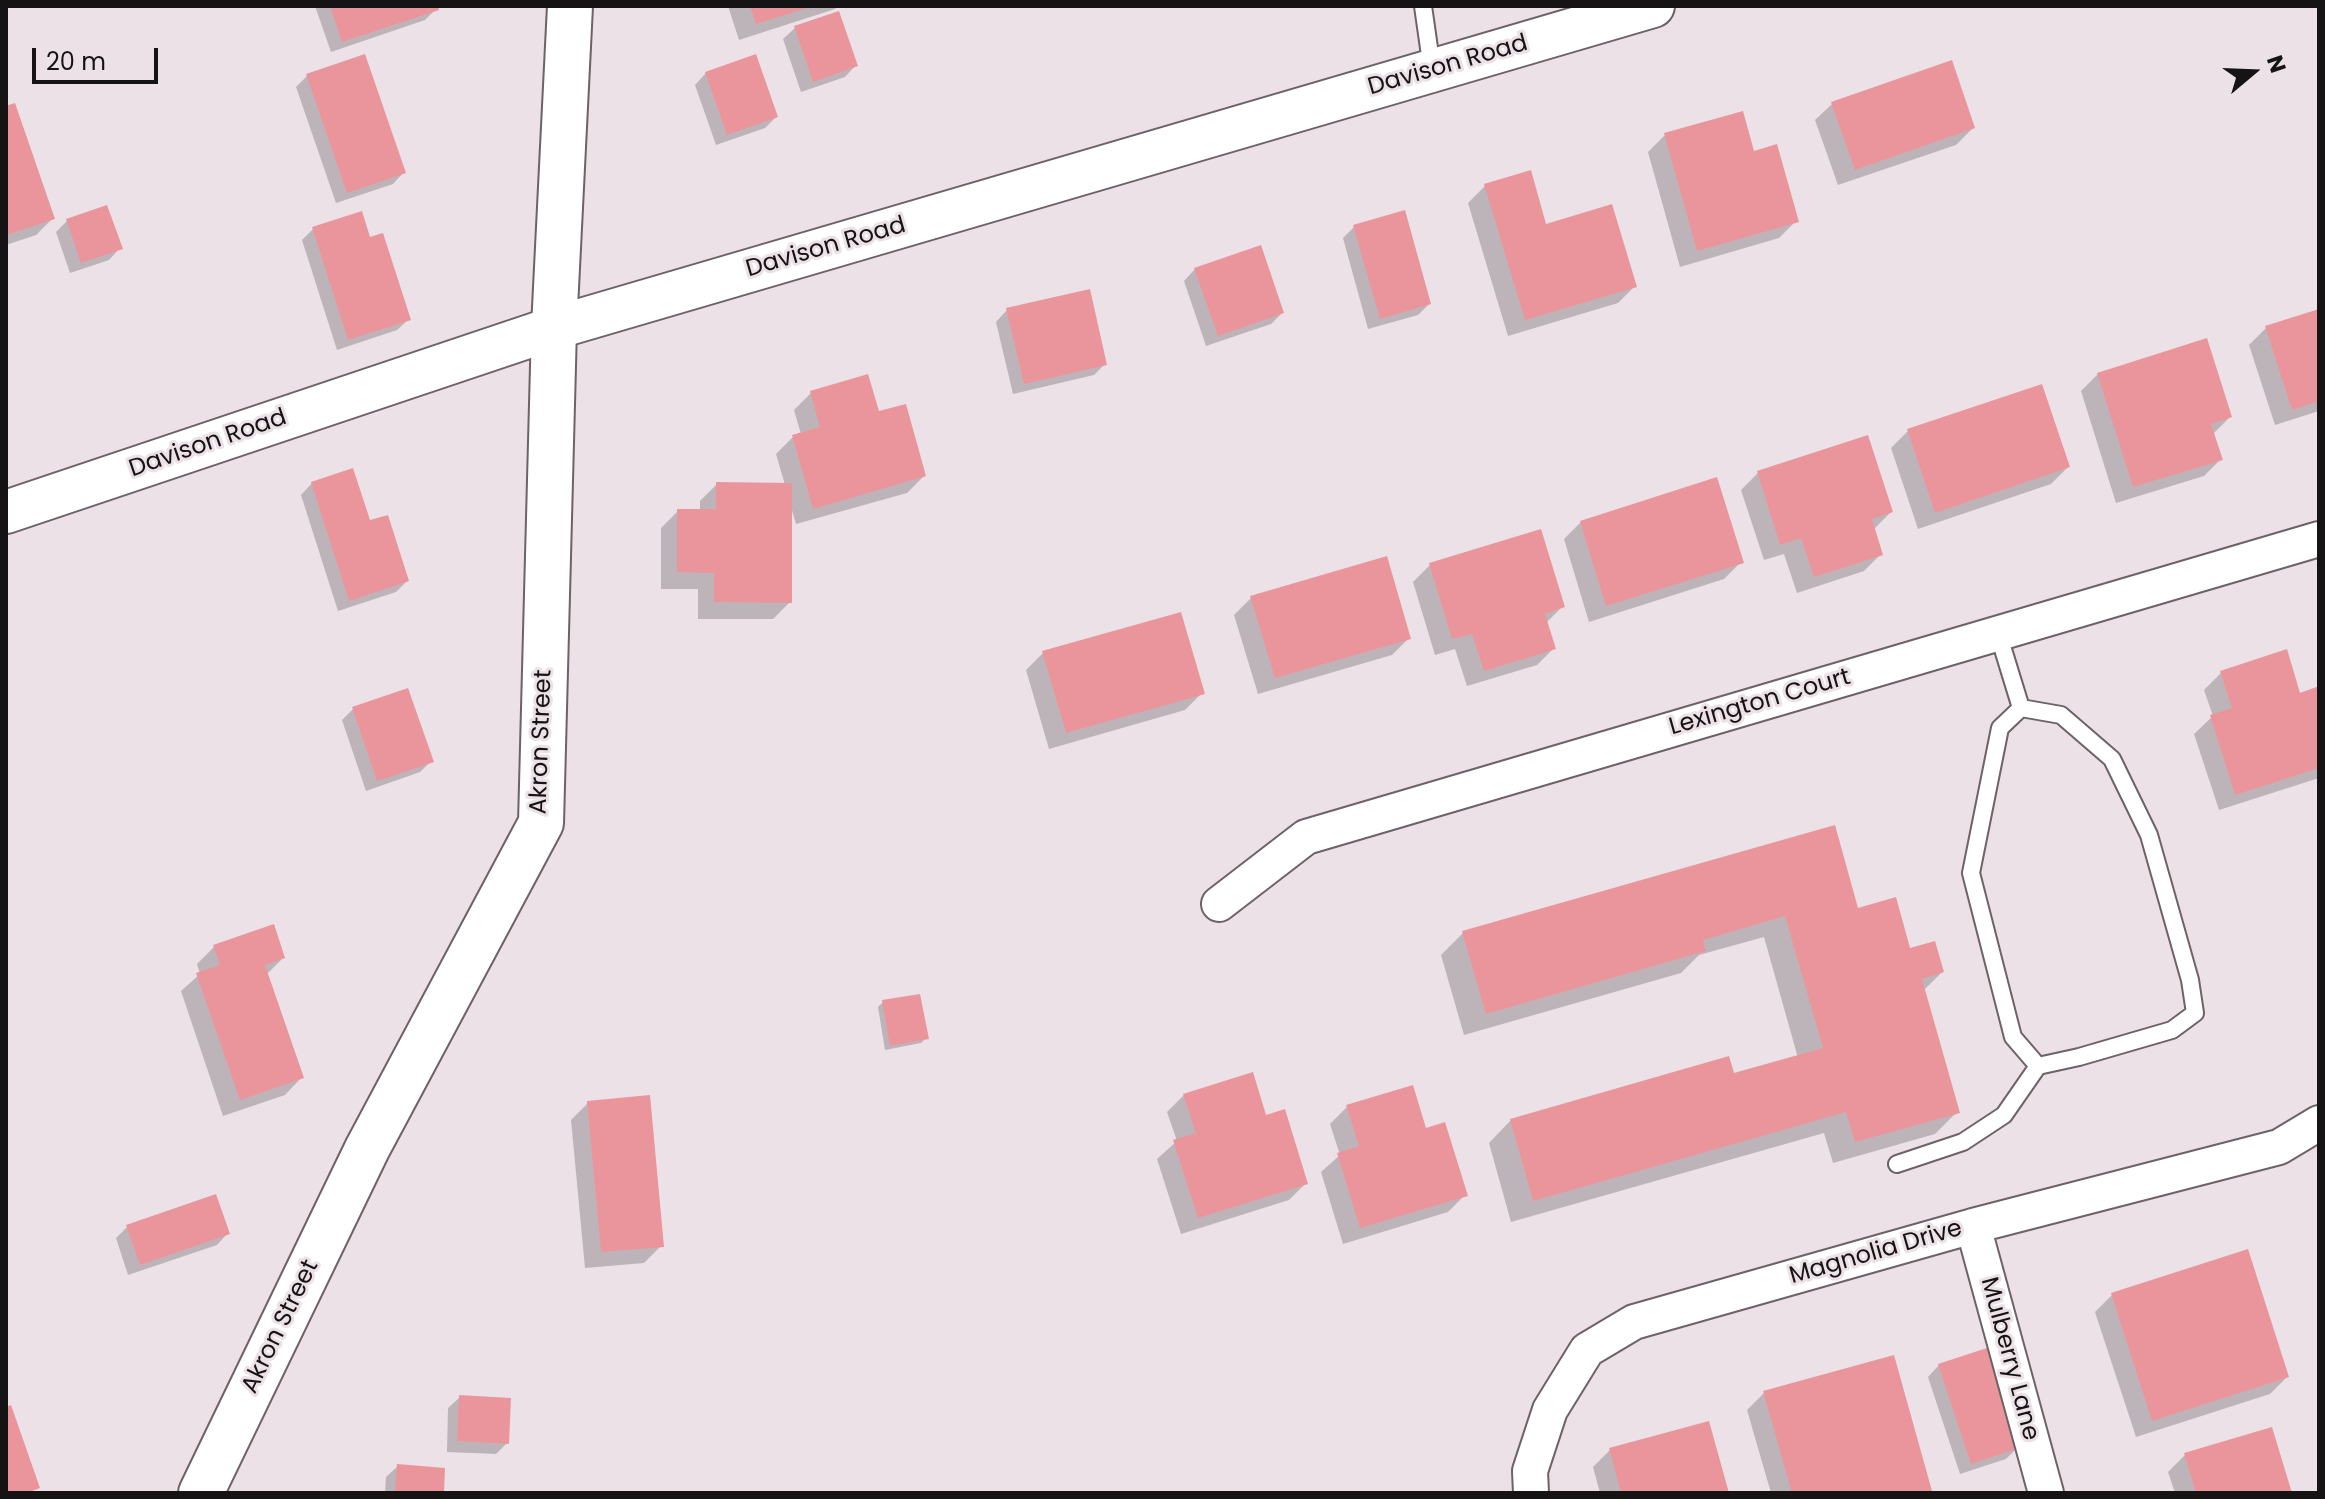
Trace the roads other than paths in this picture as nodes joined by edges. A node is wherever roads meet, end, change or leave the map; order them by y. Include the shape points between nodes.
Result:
1 (570, 6) edge
2 (1423, 6) edge
3 (1653, 6) edge
4 (1432, 71) junction
5 (554, 328) junction
6 (6, 512) edge
7 (2319, 539) edge
8 (1998, 633) junction
9 (2021, 708) junction
10 (1219, 904) dead end
11 (2038, 1066) junction
12 (2319, 1123) edge
13 (1897, 1164) dead end
14 (1973, 1226) junction
15 (201, 1493) edge
16 (1531, 1493) edge
17 (2046, 1493) edge

1 - 5 main road, Akron Street
2 - 4 lane
3 - 4 street, Davison Road
4 - 5 street, Davison Road
5 - 6 street, Davison Road
5 - 15 main road, Akron Street via 541,823 367,1149
7 - 8 street, Lexington Court
8 - 9 lane
8 - 10 street, Lexington Court via 1306,837
9 - 11 lane via 2000,728 1971,873 2013,1037
9 - 11 lane via 2061,715 2112,759 2149,835 2195,1013 2172,1030
11 - 13 lane via 2004,1115 1963,1142
12 - 14 street, Magnolia Drive via 2279,1147
14 - 16 street, Magnolia Drive via 1634,1322 1587,1350 1550,1410 1530,1471
14 - 17 street, Mulberry Lane

